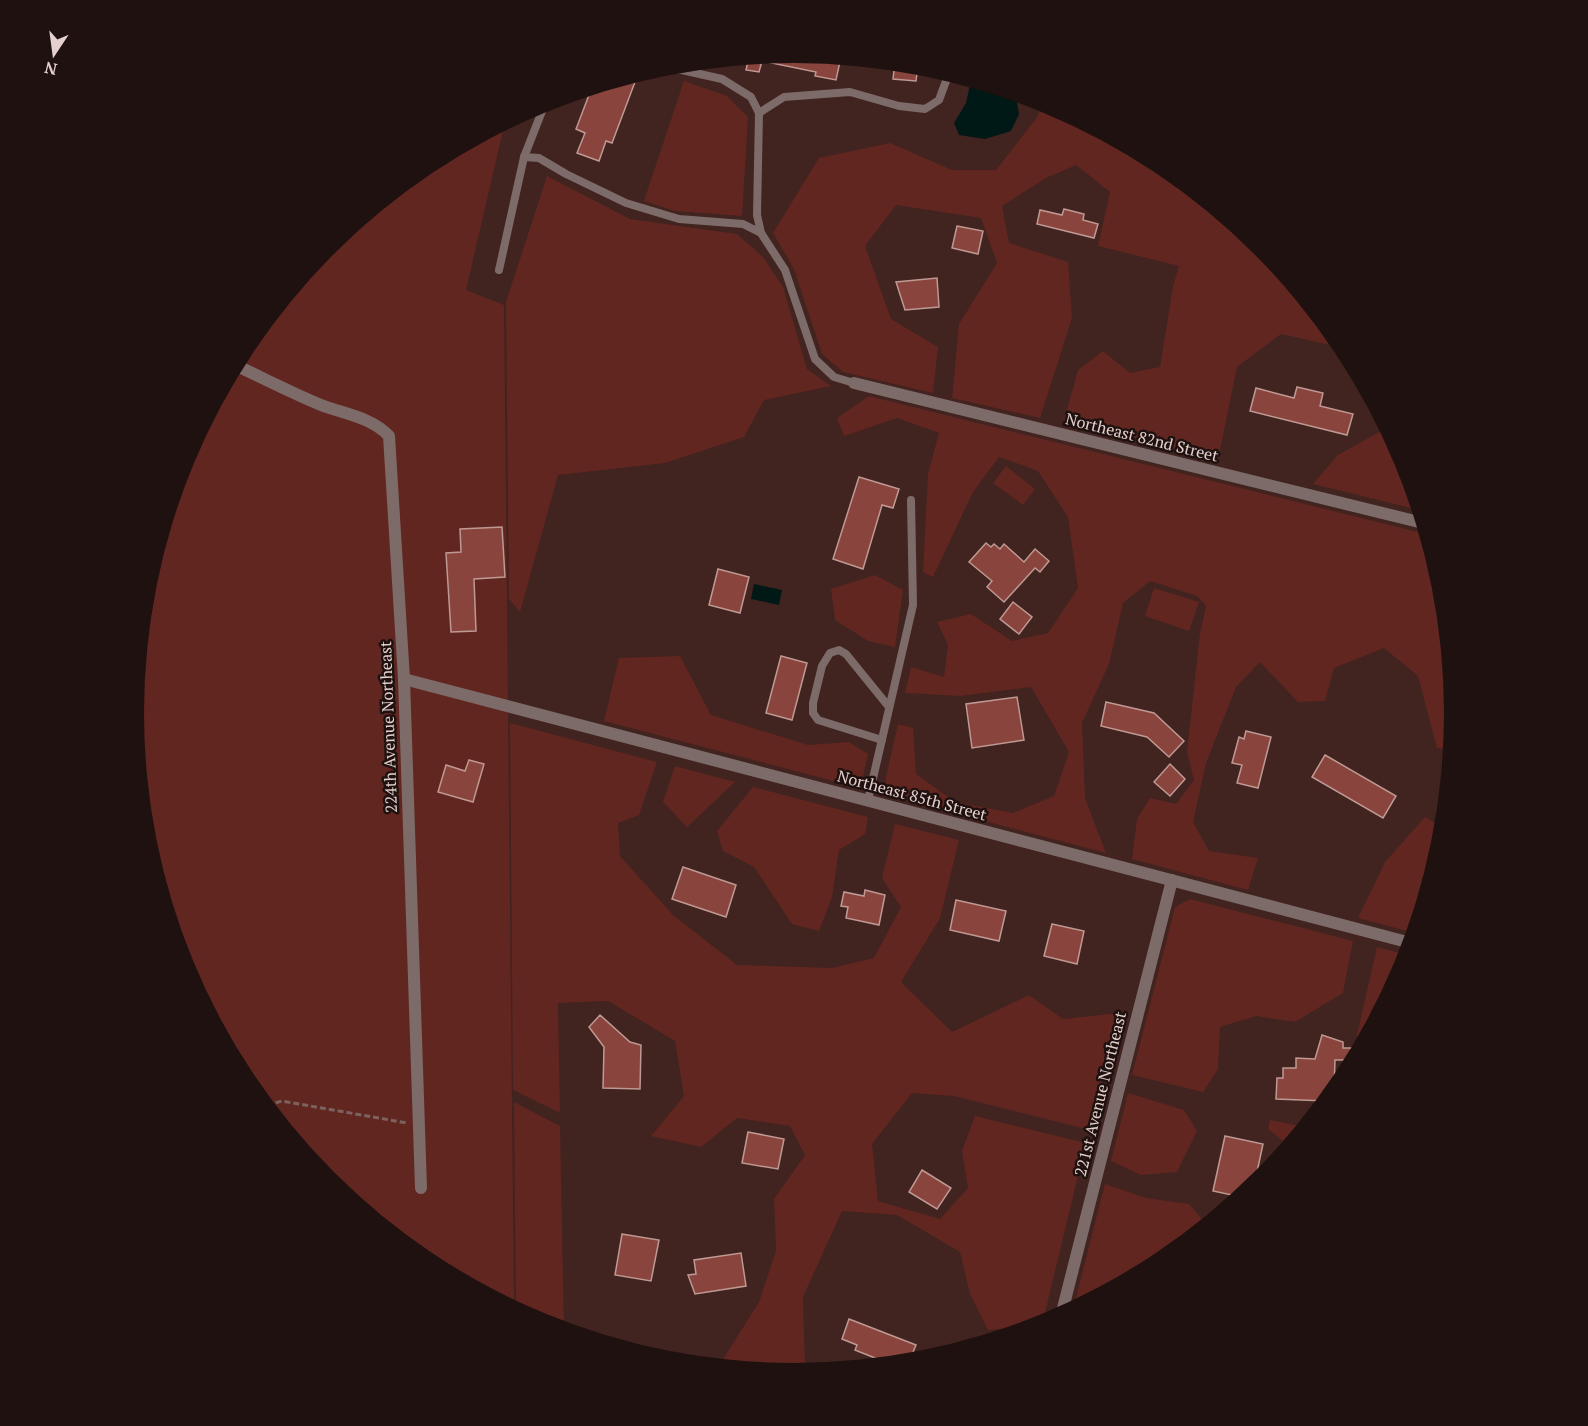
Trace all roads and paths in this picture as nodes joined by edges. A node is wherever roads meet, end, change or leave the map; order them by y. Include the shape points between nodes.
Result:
1 (690, 72) edge
2 (945, 81) edge
3 (759, 113) junction
4 (541, 114) edge
5 (524, 157) junction
6 (761, 233) junction
7 (499, 270) dead end
8 (243, 369) edge
9 (854, 383) joint
10 (911, 500) dead end
11 (1415, 521) edge
12 (404, 679) junction
13 (889, 707) junction
14 (882, 740) junction
15 (867, 800) junction
16 (1172, 880) junction
17 (1403, 941) edge
18 (274, 1103) edge
19 (418, 1124) junction
20 (421, 1188) dead end
21 (1064, 1304) edge

1 - 3 lane via 722,79 751,97
2 - 3 lane via 939,100 925,109 850,92 784,98
3 - 6 lane via 756,215
4 - 5 lane
5 - 6 lane via 539,158 626,203 679,219 743,224
5 - 7 lane
6 - 9 lane via 785,270 814,359 834,377
8 - 12 street, 224th Avenue Northeast via 370,422 389,436
9 - 11 street, Northeast 82nd Street
10 - 13 lane via 914,605
12 - 15 street, Northeast 85th Street
12 - 19 street, 224th Avenue Northeast
13 - 14 lane
13 - 14 lane via 846,654 839,650 830,653 822,666 813,713 818,720
14 - 15 lane
15 - 16 street, Northeast 85th Street
16 - 17 street, Northeast 85th Street
16 - 21 street, 221st Avenue Northeast
18 - 19 path via 282,1101
19 - 20 street, 224th Avenue Northeast

